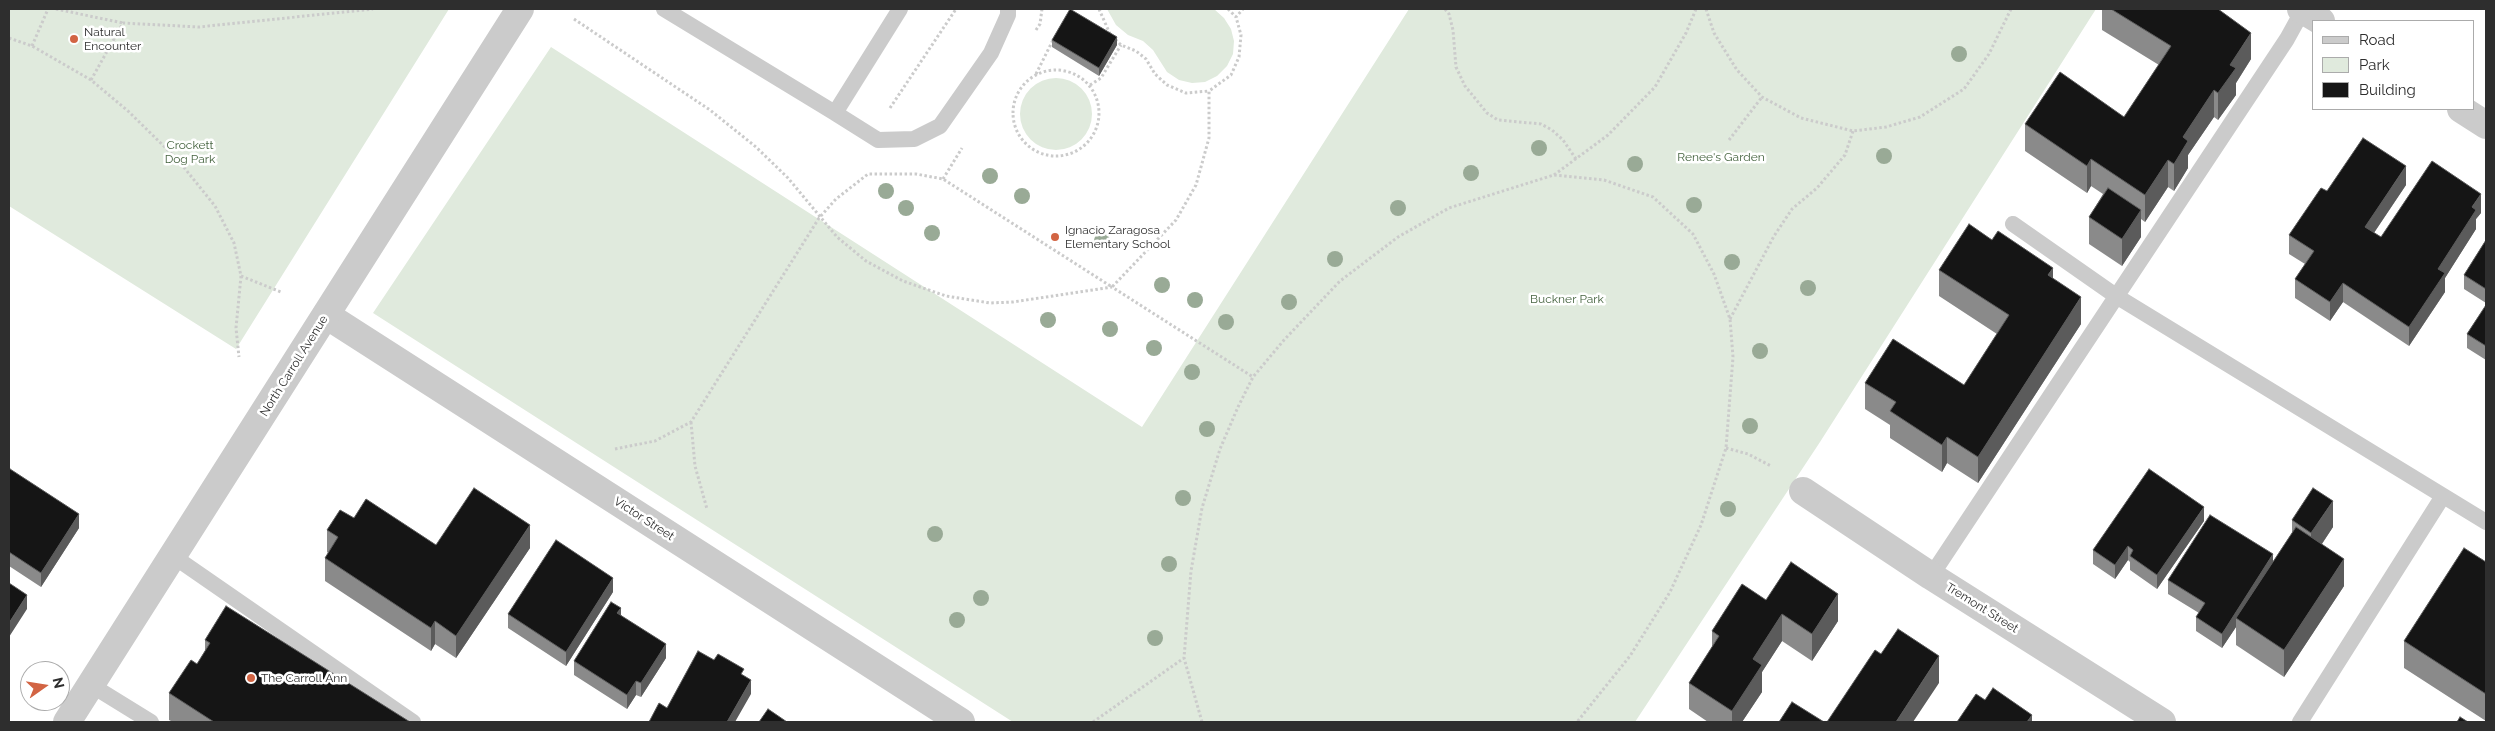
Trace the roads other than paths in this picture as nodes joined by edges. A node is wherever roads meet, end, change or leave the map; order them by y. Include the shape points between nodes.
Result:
1 (520, 9) edge
2 (664, 9) edge
3 (900, 9) edge
4 (1008, 9) edge
5 (2308, 13) edge
6 (2463, 110) edge
7 (836, 113) junction
8 (2486, 124) edge
9 (2012, 224) dead end
10 (2116, 296) junction
11 (326, 315) junction
12 (1803, 491) dead end
13 (2443, 496) junction
14 (2486, 522) edge
15 (173, 556) junction
16 (1931, 576) junction
17 (91, 685) junction
18 (67, 722) edge
19 (151, 722) edge
20 (413, 722) edge
21 (961, 722) edge
22 (2162, 722) edge
23 (2300, 722) edge

1 - 11 street, North Carroll Avenue
2 - 7 lane
3 - 7 lane
4 - 7 lane via 991,53 940,126 914,139 878,140
5 - 10 lane via 2287,39
6 - 8 street
9 - 10 lane
10 - 13 lane
10 - 16 lane
11 - 15 street, North Carroll Avenue
11 - 21 street, Victor Street
12 - 16 street, Tremont Street
13 - 14 lane
13 - 23 lane
15 - 17 street, North Carroll Avenue
15 - 20 lane
16 - 22 street, Tremont Street
17 - 18 street, North Carroll Avenue
17 - 19 lane

